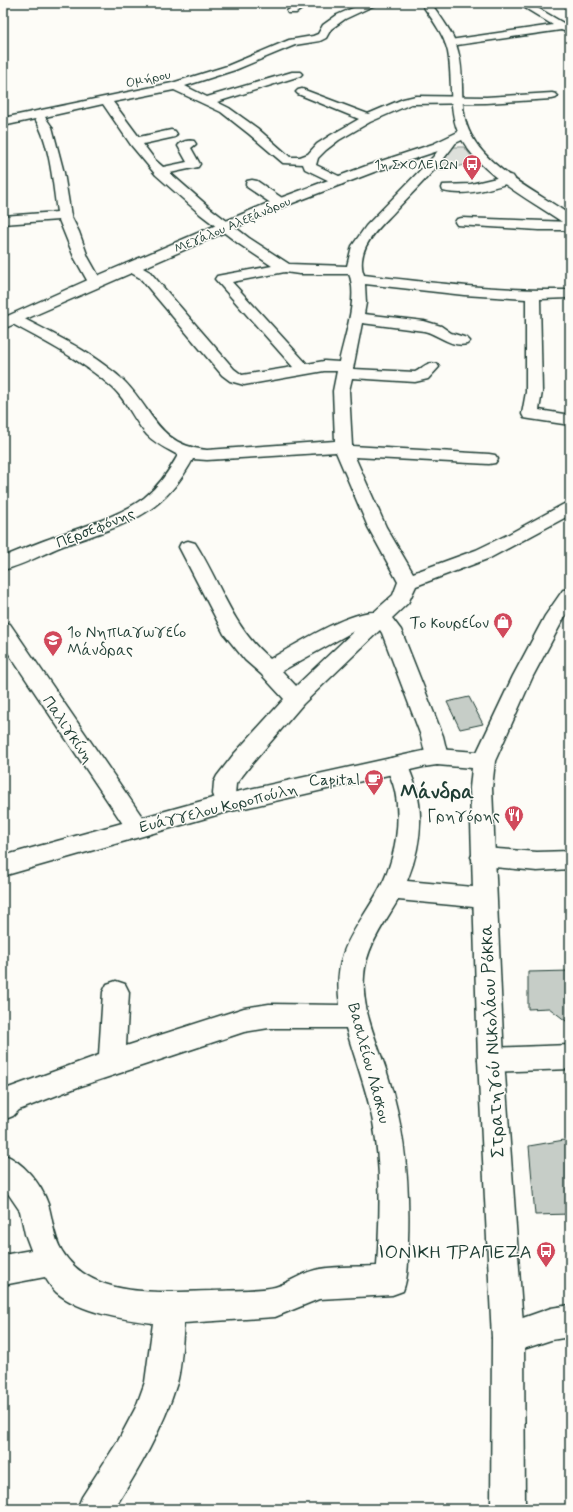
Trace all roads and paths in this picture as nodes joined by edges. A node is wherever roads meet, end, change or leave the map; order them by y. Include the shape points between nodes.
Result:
1 (305, 3) edge
2 (372, 3) edge
3 (426, 3) edge
4 (522, 3) edge
5 (292, 11) dead end
6 (568, 28) edge
7 (450, 43) junction
8 (296, 74) dead end
9 (175, 86) junction
10 (302, 92) dead end
11 (552, 96) dead end
12 (106, 100) junction
13 (456, 100) junction
14 (207, 102) junction
15 (38, 115) junction
16 (368, 119) junction
17 (3, 122) edge
18 (171, 134) dead end
19 (458, 137) junction
20 (135, 142) junction
21 (190, 144) dead end
22 (312, 156) junction
23 (160, 172) junction
24 (509, 179) junction
25 (338, 181) junction
26 (252, 184) dead end
27 (448, 188) dead end
28 (280, 203) junction
29 (64, 216) junction
30 (3, 220) edge
31 (570, 221) edge
32 (462, 222) dead end
33 (225, 226) junction
34 (570, 226) edge
35 (131, 267) junction
36 (285, 268) junction
37 (356, 274) junction
38 (95, 282) junction
39 (570, 294) edge
40 (533, 295) junction
41 (356, 318) junction
42 (8, 321) edge
43 (462, 342) dead end
44 (431, 367) dead end
45 (304, 370) junction
46 (344, 370) junction
47 (570, 420) edge
48 (344, 449) junction
49 (188, 453) junction
50 (489, 459) dead end
51 (570, 508) edge
52 (188, 546) dead end
53 (3, 564) edge
54 (408, 582) junction
55 (570, 595) edge
56 (381, 619) junction
57 (3, 629) edge
58 (268, 668) junction
59 (296, 699) junction
60 (437, 757) junction
61 (484, 762) junction
62 (396, 765) junction
63 (227, 803) junction
64 (137, 827) junction
65 (483, 857) junction
66 (570, 860) edge
67 (3, 866) edge
68 (391, 890) junction
69 (484, 898) junction
70 (116, 992) dead end
71 (355, 1017) junction
72 (570, 1056) edge
73 (491, 1060) junction
74 (112, 1063) junction
75 (3, 1107) edge
76 (3, 1168) edge
77 (51, 1261) junction
78 (3, 1270) edge
79 (171, 1308) junction
80 (570, 1321) edge
81 (508, 1338) junction
82 (94, 1509) edge
83 (508, 1509) edge

1 - 5 street
2 - 9 street, Ομήρου via 341,16 316,39 293,42 231,68
3 - 7 street
4 - 6 street
6 - 7 street
7 - 13 street via 453,51
8 - 14 street
9 - 12 street, Ομήρου
9 - 14 street
10 - 16 street
11 - 13 street
12 - 15 street, Ομήρου
12 - 20 street
13 - 16 street via 416,99
13 - 19 street
14 - 22 street via 225,110 287,160 301,161
15 - 17 street, Ομήρου
15 - 29 street via 46,127 58,173
16 - 22 street via 339,134
18 - 20 street
19 - 24 street via 469,143
19 - 25 street, Μεγάλου Αλεξάνδρου
19 - 37 street via 371,229 359,246
20 - 23 street
21 - 23 street via 184,146 194,164
22 - 25 street via 310,166
23 - 33 street
24 - 27 street via 465,189
24 - 31 street
25 - 28 street, Μεγάλου Αλεξάνδρου
26 - 28 street
28 - 33 street, Μεγάλου Αλεξάνδρου
29 - 30 street
29 - 38 street via 81,257
32 - 34 street
33 - 35 street, Μεγάλου Αλεξάνδρου
33 - 36 street
35 - 38 street, Μεγάλου Αλεξάνδρου
35 - 45 street via 146,275 228,372 236,378 244,380
36 - 37 street
36 - 45 street via 222,279
37 - 40 street via 451,290
37 - 41 street via 359,303
38 - 42 street, Μεγάλου Αλεξάνδρου
39 - 40 street
40 - 47 street via 534,392 530,414
41 - 43 street via 424,326
41 - 46 street
42 - 49 street via 72,350 101,370 120,386 153,430 165,441
44 - 46 street via 422,376 415,377
45 - 46 street via 324,366
46 - 48 street via 341,391
48 - 49 street via 207,455
48 - 50 street
48 - 54 street via 377,527
49 - 53 street, Περσεφόνης via 174,478 151,502 136,512
51 - 54 street via 502,545
52 - 58 street via 231,629 252,655
54 - 56 street via 401,598
55 - 61 street, Στρατηγού Νικολάου Ρόκκα via 555,616 527,670
56 - 58 street via 367,619 350,625
56 - 59 street
56 - 60 street via 392,630 432,736
57 - 64 street, Παλιγκίνη
58 - 59 street
59 - 63 street via 225,782 224,794
60 - 61 street, Ευάγγελου Κοροπούλη
60 - 62 street, Ευάγγελου Κοροπούλη
61 - 65 street, Στρατηγού Νικολάου Ρόκκα
62 - 63 street, Ευάγγελου Κοροπούλη
62 - 68 street, Βασιλείου Λάσκου via 406,791 409,812 402,865
63 - 64 street, Ευάγγελου Κοροπούλη
64 - 67 street, Ευάγγελου Κοροπούλη
65 - 66 street via 523,861
65 - 69 street, Στρατηγού Νικολάου Ρόκκα
68 - 69 street
68 - 71 street, Βασιλείου Λάσκου via 361,940 353,962 351,986
69 - 73 street, Στρατηγού Νικολάου Ρόκκα
70 - 74 street
71 - 74 street via 270,1016 244,1020
71 - 79 street, Βασιλείου Λάσκου via 388,1129 395,1196 392,1280 319,1284 275,1302
72 - 73 street
73 - 81 street, Στρατηγού Νικολάου Ρόκκα
74 - 75 street via 10,1101
76 - 77 street via 16,1179 34,1204 40,1234
77 - 78 street
77 - 79 street via 67,1281 91,1295 122,1304
79 - 82 street via 161,1382 149,1414 130,1454
80 - 81 street via 551,1324
81 - 83 street, Στρατηγού Νικολάου Ρόκκα

